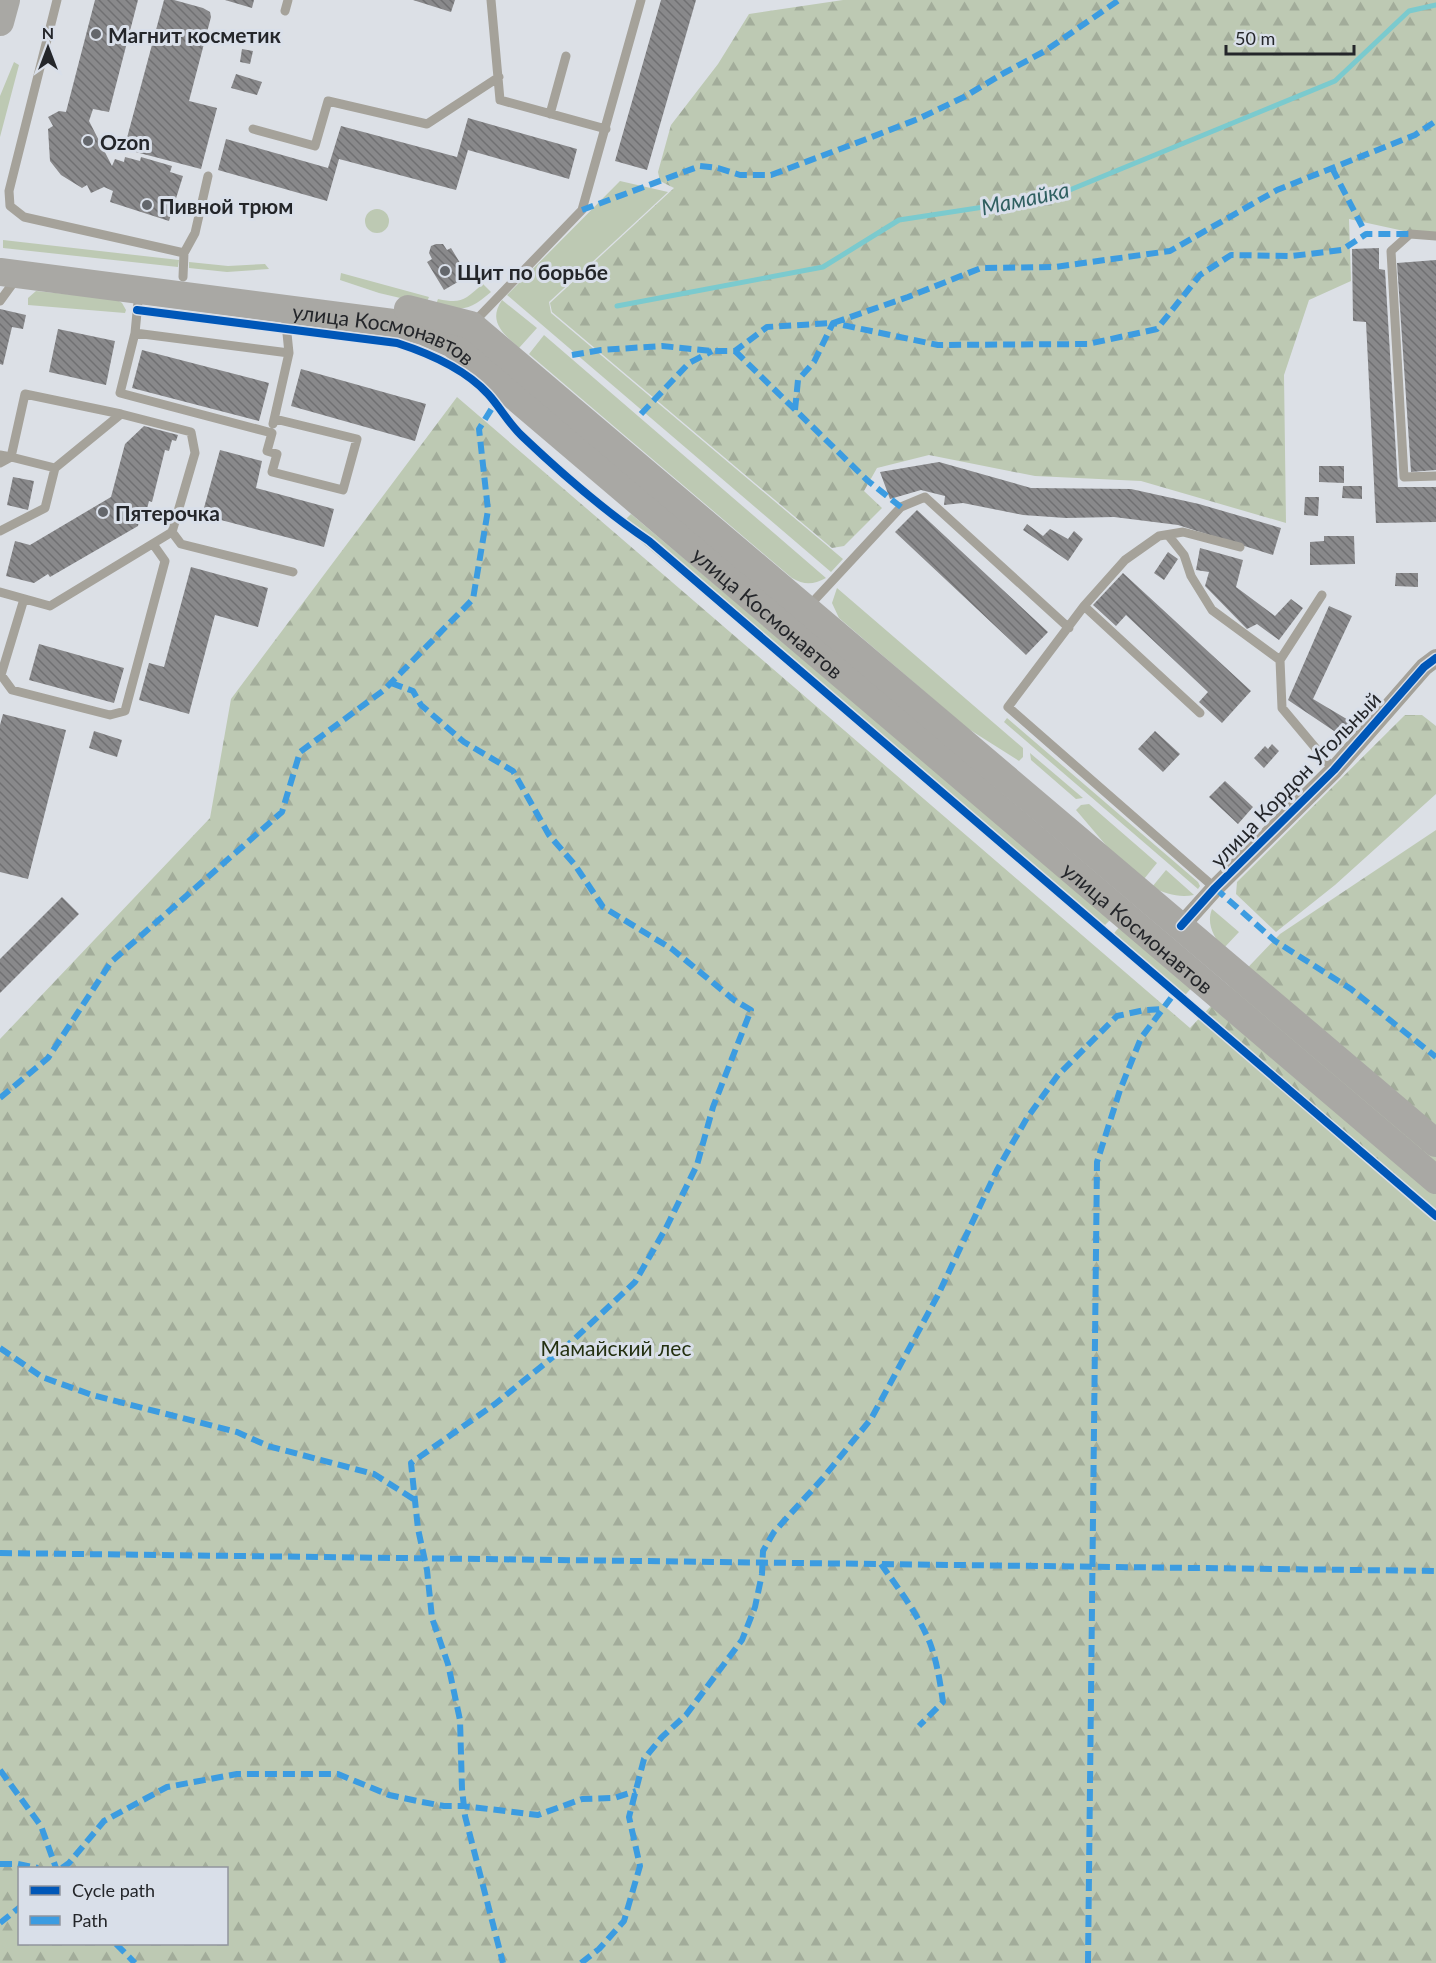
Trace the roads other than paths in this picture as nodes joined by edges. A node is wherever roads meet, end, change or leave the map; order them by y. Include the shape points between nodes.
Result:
1 (6, 0) edge
2 (57, 0) edge
3 (288, 0) edge
4 (491, 0) edge
5 (641, 0) edge
6 (285, 11) dead end
7 (0, 22) edge
8 (566, 56) dead end
9 (499, 77) junction
10 (550, 114) junction
11 (253, 129) dead end
12 (606, 129) junction
13 (208, 176) dead end
14 (1436, 236) edge
15 (0, 253) edge
16 (184, 265) junction
17 (10, 273) edge
18 (139, 290) junction
19 (0, 301) edge
20 (284, 308) junction
21 (135, 333) junction
22 (462, 334) junction
23 (289, 353) junction
24 (122, 414) junction
25 (275, 419) junction
26 (272, 432) junction
27 (0, 455) edge
28 (10, 458) junction
29 (0, 464) edge
30 (55, 468) junction
31 (1436, 476) edge
32 (0, 531) edge
33 (172, 532) junction
34 (1168, 535) junction
35 (153, 544) junction
36 (1240, 547) dead end
37 (294, 572) dead end
38 (0, 592) edge
39 (1322, 595) dead end
40 (24, 598) junction
41 (1084, 606) junction
42 (807, 608) junction
43 (1069, 628) junction
44 (1436, 658) edge
45 (1280, 660) junction
46 (1200, 713) dead end
47 (1334, 770) junction
48 (1215, 888) junction
49 (1181, 926) junction
50 (1436, 1143) edge
51 (1436, 1180) edge

1 - 7 main road
2 - 16 lane via 9,191 10,206 24,217
3 - 6 lane
4 - 9 lane
5 - 12 lane
8 - 10 lane
9 - 10 lane via 500,100
9 - 11 lane via 427,124 328,101 315,146
10 - 12 lane
12 - 22 lane via 582,210
13 - 16 lane
14 - 31 lane via 1410,234 1391,251 1404,477
15 - 16 main road, улица Космонавтов
16 - 22 main road, улица Космонавтов via 393,305
17 - 18 main road, улица Космонавтов
17 - 19 lane
18 - 20 main road, улица Космонавтов
18 - 21 lane
20 - 22 main road, улица Космонавтов
20 - 23 lane
21 - 23 lane
21 - 26 lane via 120,393
22 - 42 main road, улица Космонавтов
22 - 51 main road, улица Космонавтов
23 - 25 lane
24 - 28 lane via 25,394
24 - 30 lane
24 - 33 lane via 191,432 195,453
25 - 26 lane
25 - 26 lane via 357,439 342,490 272,472 277,454 267,452
27 - 28 lane
28 - 29 lane
28 - 30 lane
30 - 32 lane via 45,508
33 - 35 lane
33 - 37 lane via 181,544
34 - 36 lane via 1183,532
34 - 41 lane via 1159,536 1125,560
34 - 45 lane via 1184,555 1191,576 1212,610
35 - 40 lane via 50,606
35 - 40 lane via 165,561 125,711 110,715 12,690 1,675
38 - 40 lane
39 - 45 lane
41 - 43 lane
41 - 46 lane
42 - 43 lane via 901,507 925,497
42 - 49 main road, улица Космонавтов
43 - 48 lane via 1008,707
44 - 47 street, улица Кордон Угольный
45 - 47 lane via 1282,708
47 - 48 street, улица Кордон Угольный
48 - 49 street, улица Кордон Угольный
49 - 50 main road, улица Космонавтов

